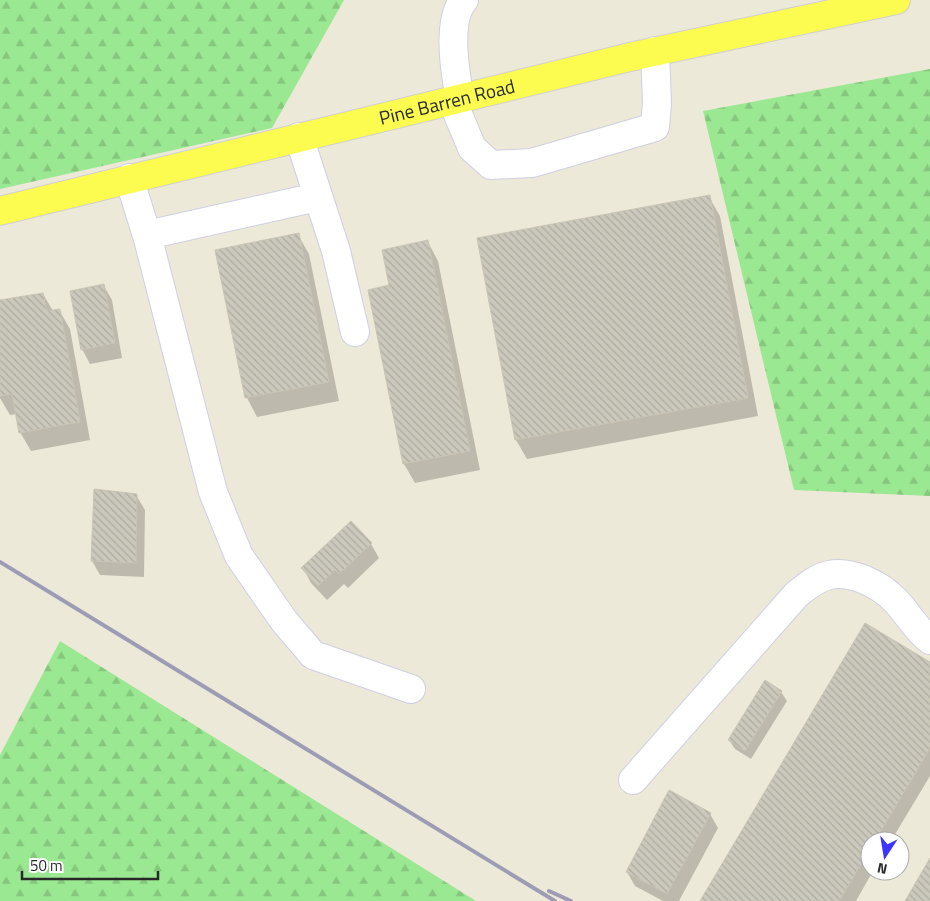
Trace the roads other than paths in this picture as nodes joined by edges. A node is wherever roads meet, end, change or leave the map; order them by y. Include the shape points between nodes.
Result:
1 (464, 0) edge
2 (896, 0) edge
3 (655, 51) junction
4 (456, 99) junction
5 (299, 137) junction
6 (129, 178) junction
7 (318, 196) junction
8 (0, 211) edge
9 (147, 235) junction
10 (355, 332) dead end
11 (930, 640) edge
12 (411, 690) dead end
13 (633, 780) dead end

1 - 4 lane via 457,7 452,58
2 - 3 main road, Pine Barren Road
3 - 4 main road, Pine Barren Road
3 - 4 lane via 655,127 532,163 491,165 472,148
4 - 5 main road, Pine Barren Road
5 - 6 main road, Pine Barren Road
5 - 7 lane
6 - 8 main road, Pine Barren Road
6 - 9 lane
7 - 9 lane
7 - 10 lane via 336,251
9 - 12 lane via 213,492 239,556 284,621 313,655
11 - 13 lane via 894,599 871,582 844,575 828,575 812,582 796,595

